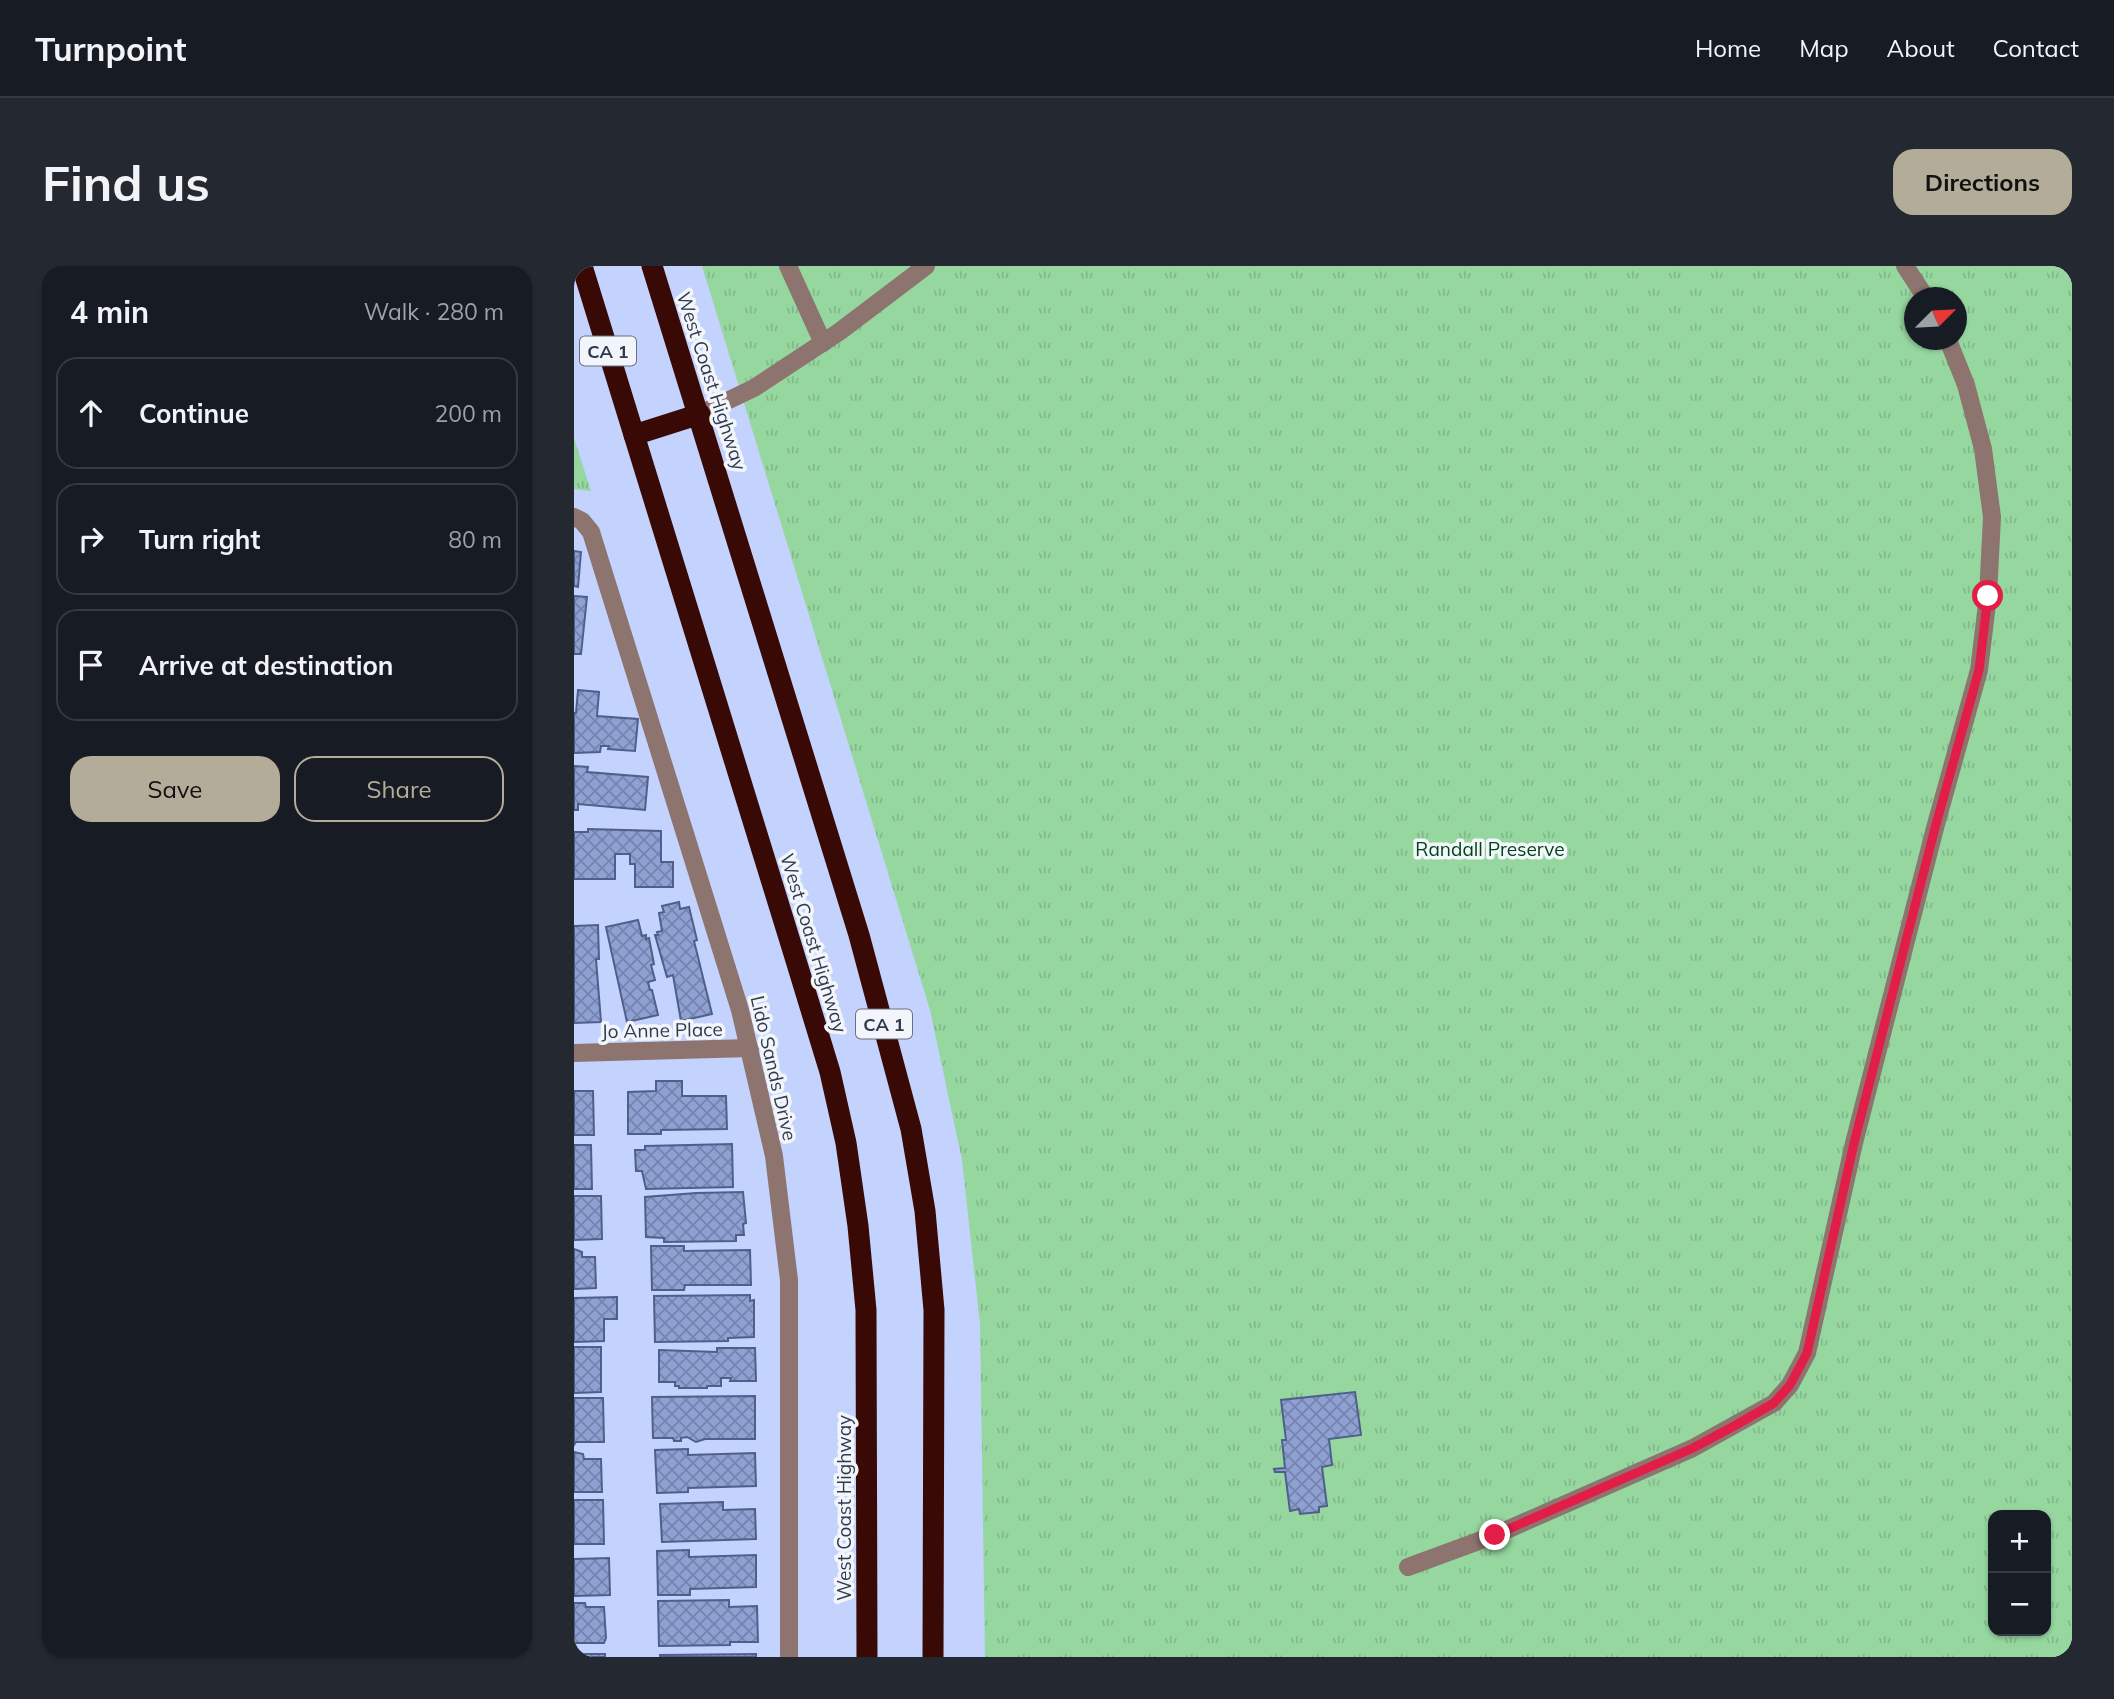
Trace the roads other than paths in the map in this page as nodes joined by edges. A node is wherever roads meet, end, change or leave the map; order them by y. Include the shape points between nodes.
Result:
1 (582, 266) edge
2 (652, 266) edge
3 (788, 266) edge
4 (926, 266) edge
5 (1905, 266) edge
6 (1919, 287) edge
7 (823, 343) junction
8 (1952, 350) edge
9 (700, 414) junction
10 (634, 435) junction
11 (574, 517) edge
12 (750, 1048) junction
13 (574, 1053) edge
14 (1408, 1567) dead end
15 (789, 1657) edge
16 (867, 1657) edge
17 (933, 1657) edge

1 - 10 highway, West Coast Highway / CA 1
2 - 9 highway, West Coast Highway / CA 1
3 - 7 street
4 - 7 street
5 - 6 street
7 - 9 street via 754,388
8 - 14 street via 1980,436 1992,517 1979,670 1854,1143 1807,1353 1774,1403 1693,1448 1495,1535
9 - 10 highway
9 - 17 highway, West Coast Highway / CA 1 via 859,935 911,1129 925,1210 934,1310
10 - 16 highway, West Coast Highway / CA 1 via 830,1072 846,1143 866,1310
11 - 12 street, Lido Sands Drive via 591,533
12 - 13 street, Jo Anne Place
12 - 15 street, Lido Sands Drive via 774,1156 789,1280

